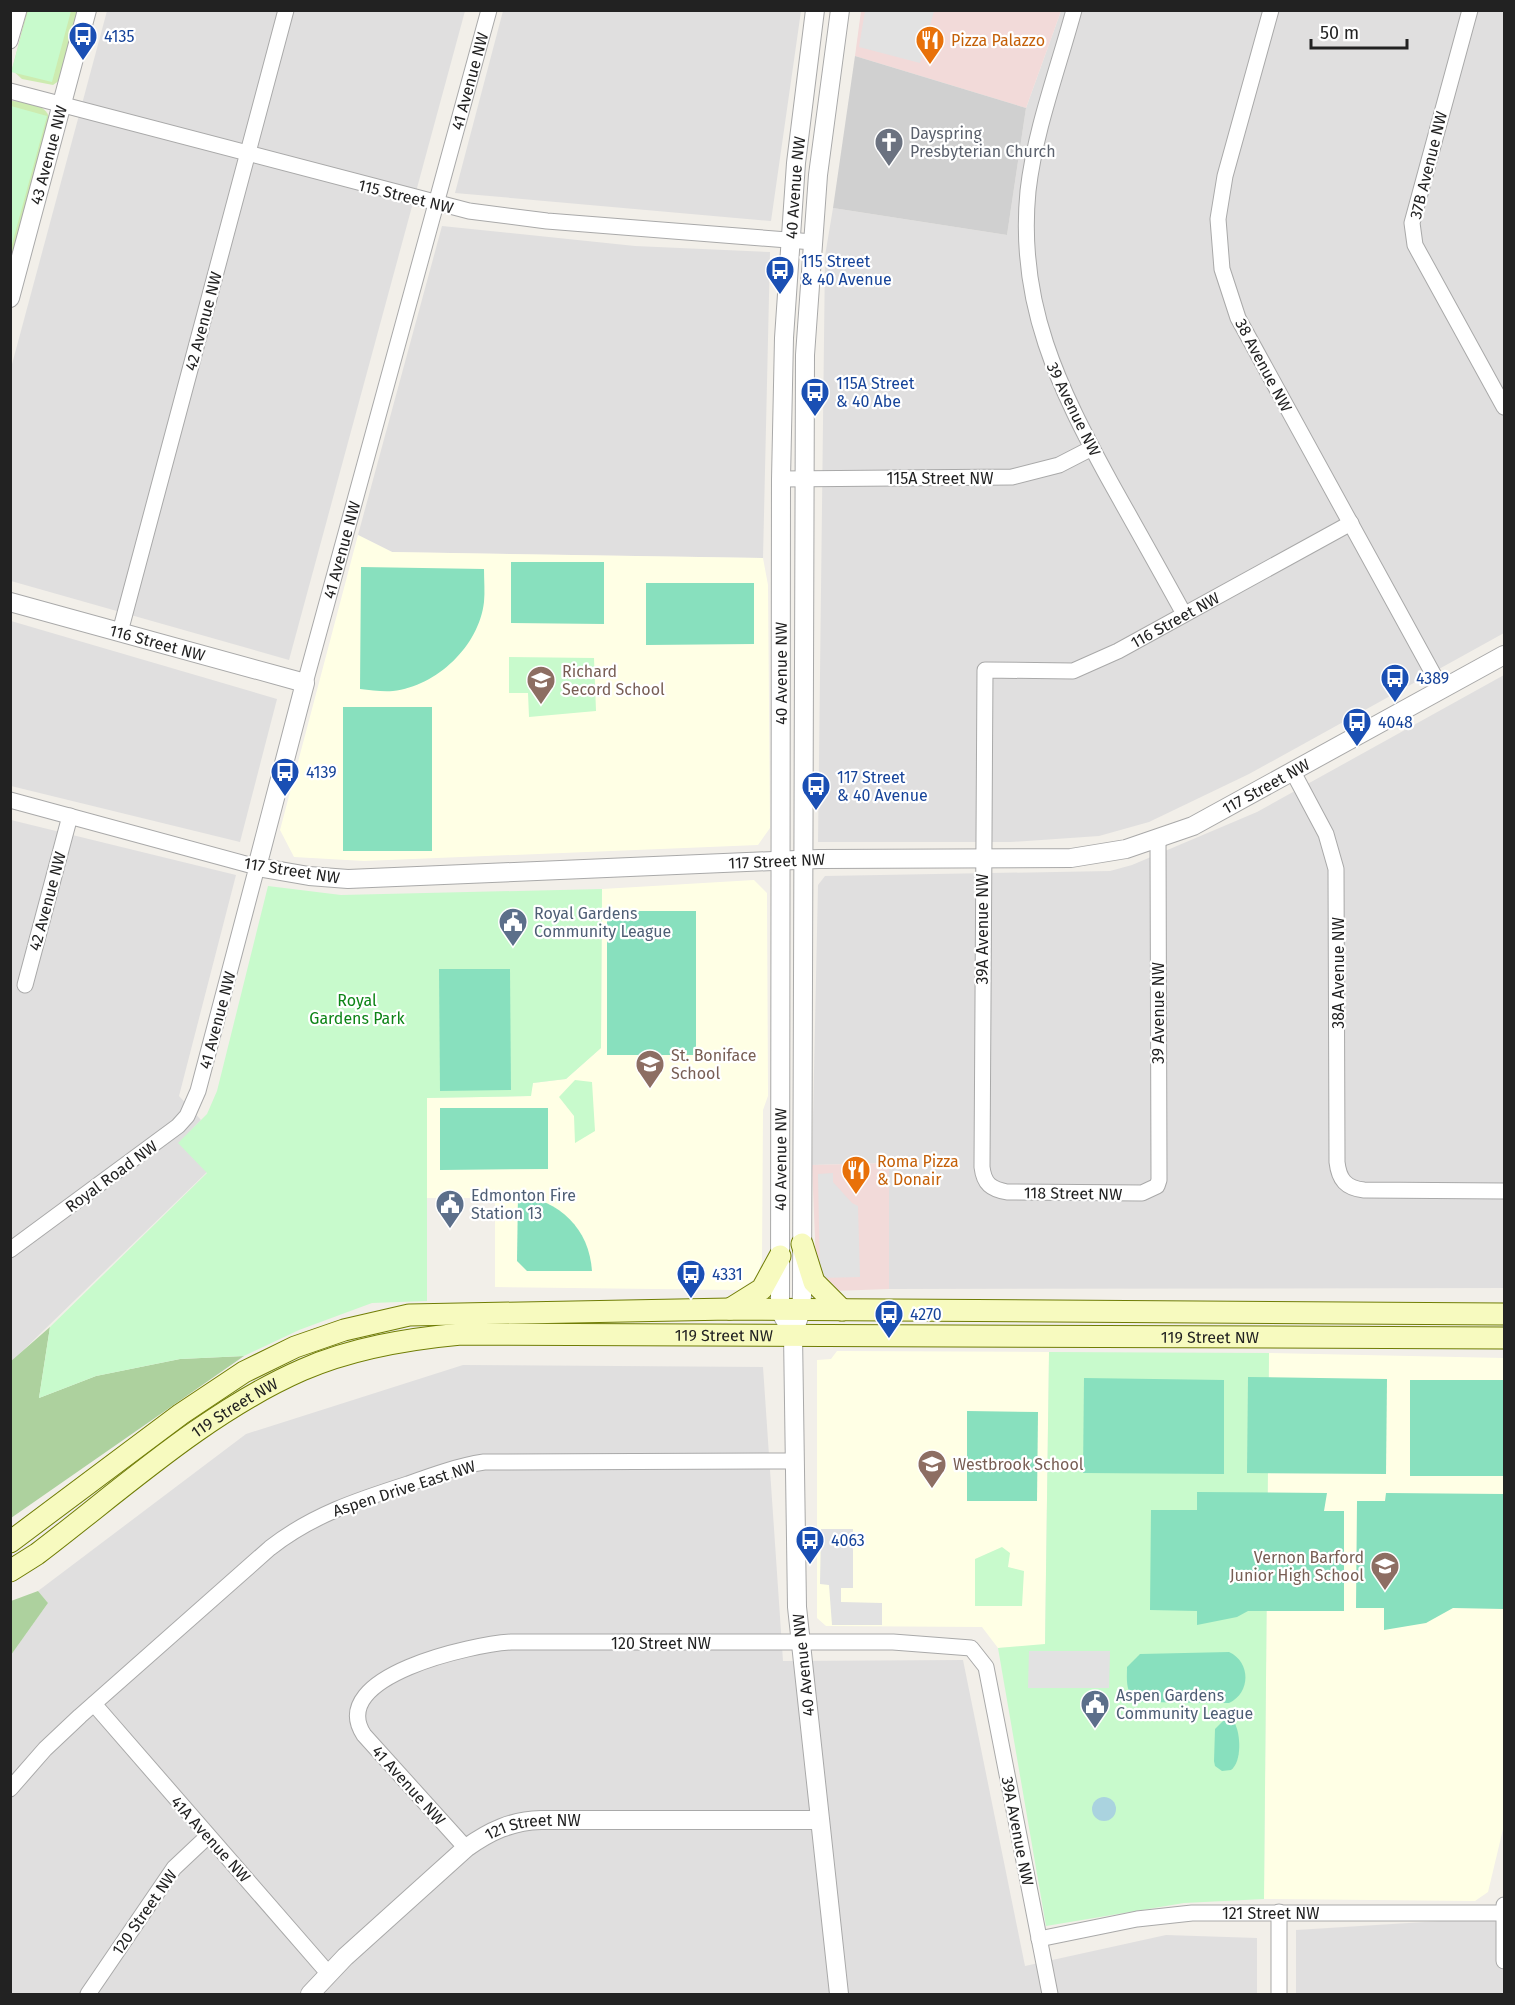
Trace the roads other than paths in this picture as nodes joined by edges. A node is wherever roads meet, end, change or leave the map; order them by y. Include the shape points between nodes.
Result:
1 (19, 10) edge
2 (87, 10) edge
3 (286, 10) edge
4 (489, 10) edge
5 (815, 10) edge
6 (840, 10) edge
7 (1074, 10) edge
8 (1271, 10) edge
9 (1470, 10) edge
10 (10, 41) edge
11 (10, 91) edge
12 (62, 105) junction
13 (247, 154) junction
14 (434, 204) junction
15 (789, 240) junction
16 (813, 242) junction
17 (10, 298) edge
18 (1504, 407) edge
19 (1092, 448) junction
20 (803, 478) junction
21 (781, 479) junction
22 (1351, 523) junction
23 (10, 602) edge
24 (1184, 614) junction
25 (120, 632) junction
26 (1504, 655) edge
27 (985, 670) joint
28 (305, 683) junction
29 (1442, 690) junction
30 (1293, 772) junction
31 (10, 800) edge
32 (70, 816) junction
33 (1158, 840) junction
34 (983, 859) junction
35 (803, 860) junction
36 (782, 862) junction
37 (257, 867) junction
38 (25, 985) dead end
39 (198, 1091) joint
40 (989, 1186) joint
41 (1156, 1186) joint
42 (1504, 1191) edge
43 (802, 1244) junction
44 (10, 1250) edge
45 (780, 1256) junction
46 (730, 1310) junction
47 (842, 1310) junction
48 (780, 1311) junction
49 (801, 1311) junction
50 (1504, 1314) edge
51 (793, 1334) junction
52 (1504, 1338) edge
53 (794, 1461) junction
54 (10, 1542) edge
55 (10, 1571) edge
56 (801, 1642) junction
57 (986, 1667) joint
58 (94, 1704) junction
59 (356, 1719) joint
60 (10, 1789) edge
61 (819, 1820) junction
62 (208, 1836) junction
63 (466, 1848) junction
64 (1504, 1905) edge
65 (1279, 1912) junction
66 (1504, 1913) edge
67 (1039, 1939) junction
68 (1504, 1961) edge
69 (328, 1973) junction
70 (88, 1995) edge
71 (310, 1995) edge
72 (839, 1995) edge
73 (1050, 1995) edge
74 (1279, 1995) edge

1 - 10 street
2 - 12 street, 43 Avenue NW
3 - 13 street, 42 Avenue NW
4 - 14 street, 41 Avenue NW
5 - 15 street, 40 Avenue NW
6 - 16 street, 40 Avenue NW via 822,136
7 - 19 street, 39 Avenue NW via 1032,168 1027,236 1042,337 1059,383
8 - 22 street, 38 Avenue NW via 1221,196 1218,235 1222,269 1238,318
9 - 18 street, 37B Avenue NW via 1412,223 1415,245
11 - 12 street, 115 Street NW
12 - 13 street, 115 Street NW
12 - 17 street, 43 Avenue NW
13 - 14 street, 115 Street NW
13 - 25 street, 42 Avenue NW
14 - 15 street, 115 Street NW via 513,217
14 - 28 street, 41 Avenue NW
15 - 16 street, 115 Street NW
15 - 21 street, 40 Avenue NW
16 - 20 street, 40 Avenue NW via 805,355
19 - 20 street, 115A Street NW via 1059,465 1012,477
19 - 24 street, 39 Avenue NW
20 - 21 street, 115A Street NW
20 - 35 street, 40 Avenue NW
21 - 36 street, 40 Avenue NW
22 - 24 street, 116 Street NW
22 - 29 street, 38 Avenue NW
23 - 25 street, 116 Street NW
24 - 27 street, 116 Street NW via 1118,651 1073,670
25 - 28 street, 116 Street NW
26 - 29 street, 117 Street NW
27 - 34 street, 39A Avenue NW
28 - 37 street, 41 Avenue NW
29 - 30 street, 117 Street NW
30 - 33 street, 117 Street NW via 1193,826
30 - 42 street, 38A Avenue NW via 1326,834 1336,869 1336,1162 1343,1182 1364,1190
31 - 32 street, 117 Street NW
32 - 37 street, 117 Street NW
32 - 38 street, 42 Avenue NW
33 - 34 street, 117 Street NW via 1071,858
33 - 41 street, 39 Avenue NW
34 - 35 street, 117 Street NW
34 - 40 street, 39A Avenue NW via 982,1167
35 - 36 street, 117 Street NW
35 - 43 street, 40 Avenue NW
36 - 37 street, 117 Street NW via 369,879 309,876
36 - 45 street, 40 Avenue NW
37 - 39 street, 41 Avenue NW
39 - 44 street, Royal Road NW via 178,1126
40 - 41 street, 118 Street NW via 1007,1192 1142,1194
43 - 47 main road via 814,1282
43 - 49 street, 40 Avenue NW
45 - 46 main road via 762,1289
45 - 48 street, 40 Avenue NW
46 - 48 main road, 119 Street NW
46 - 54 main road, 119 Street NW via 409,1315 344,1330 295,1347 244,1372 181,1414
47 - 49 main road, 119 Street NW
47 - 50 main road, 119 Street NW
48 - 49 main road, 119 Street NW
48 - 51 street, 40 Avenue NW
49 - 51 street, 40 Avenue NW
51 - 52 main road, 119 Street NW
51 - 53 street, 40 Avenue NW
51 - 55 main road, 119 Street NW via 461,1334 417,1338 349,1353 303,1370 194,1433
53 - 56 street, 40 Avenue NW
53 - 58 street, Aspen Drive East NW via 484,1462 337,1507 270,1548
56 - 57 street, 120 Street NW via 893,1642 971,1648
56 - 59 street, 120 Street NW via 511,1642 475,1646 434,1657 398,1673 360,1701
56 - 61 street, 40 Avenue NW
57 - 67 street, 39A Avenue NW
58 - 60 street, Aspen Drive East NW via 45,1749
58 - 62 street, 41A Avenue NW
59 - 63 street, 41 Avenue NW via 364,1735
61 - 63 street, 121 Street NW via 528,1820 496,1829
61 - 72 street, 40 Avenue NW
62 - 69 street, 41A Avenue NW
62 - 70 street, 120 Street NW via 174,1868
63 - 69 street, 121 Street NW
64 - 66 street
65 - 66 street, 121 Street NW
65 - 67 street, 121 Street NW via 1169,1915
65 - 74 street
66 - 68 street
67 - 73 street, 39A Avenue NW
69 - 71 street, 121 Street NW

